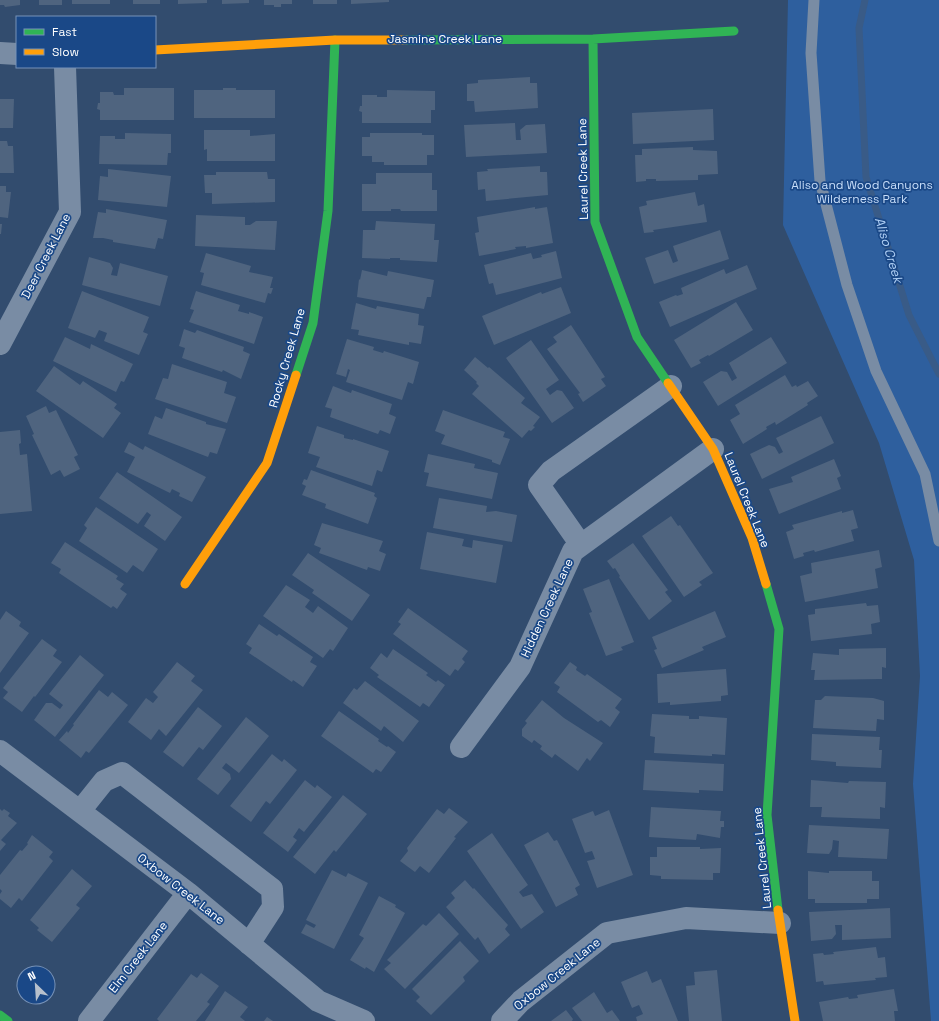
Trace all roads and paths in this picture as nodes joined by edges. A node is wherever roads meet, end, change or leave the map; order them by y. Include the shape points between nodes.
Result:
1 (814, 0) edge
2 (734, 31) dead end
3 (593, 39) junction
4 (335, 40) junction
5 (156, 50) edge
6 (0, 53) edge
7 (16, 54) edge
8 (66, 68) edge
9 (0, 344) edge
10 (670, 386) junction
11 (713, 449) junction
12 (939, 541) edge
13 (581, 545) junction
14 (185, 584) dead end
15 (461, 747) dead end
16 (0, 751) edge
17 (80, 811) junction
18 (188, 893) junction
19 (780, 923) junction
20 (249, 944) junction
21 (0, 1015) edge
22 (8, 1021) edge
23 (89, 1021) edge
24 (364, 1021) edge
25 (502, 1021) edge
26 (796, 1021) edge

1 - 12 lane via 811,53 820,181 847,285 876,372 925,474
2 - 3 street, Jasmine Creek Lane
3 - 4 street, Jasmine Creek Lane
3 - 10 street, Laurel Creek Lane via 595,222 637,337
4 - 5 street, Jasmine Creek Lane
4 - 14 street, Rocky Creek Lane via 328,211 313,323 267,463
6 - 7 street
8 - 9 street, Deer Creek Lane via 70,212
10 - 11 street, Laurel Creek Lane
10 - 13 street via 551,471 539,485
11 - 13 street, Hidden Creek Lane
11 - 19 street, Laurel Creek Lane via 752,538 779,629 767,816
13 - 15 street, Hidden Creek Lane via 573,551 520,667
16 - 17 street, Oxbow Creek Lane
17 - 18 street, Oxbow Creek Lane
17 - 20 street via 104,781 122,773 266,884 272,889 273,907
18 - 20 street, Oxbow Creek Lane
18 - 23 street, Elm Creek Lane
19 - 25 street, Oxbow Creek Lane via 686,918 607,933 521,1000
19 - 26 street, Laurel Creek Lane
20 - 24 street, Oxbow Creek Lane via 318,1001
21 - 22 street

